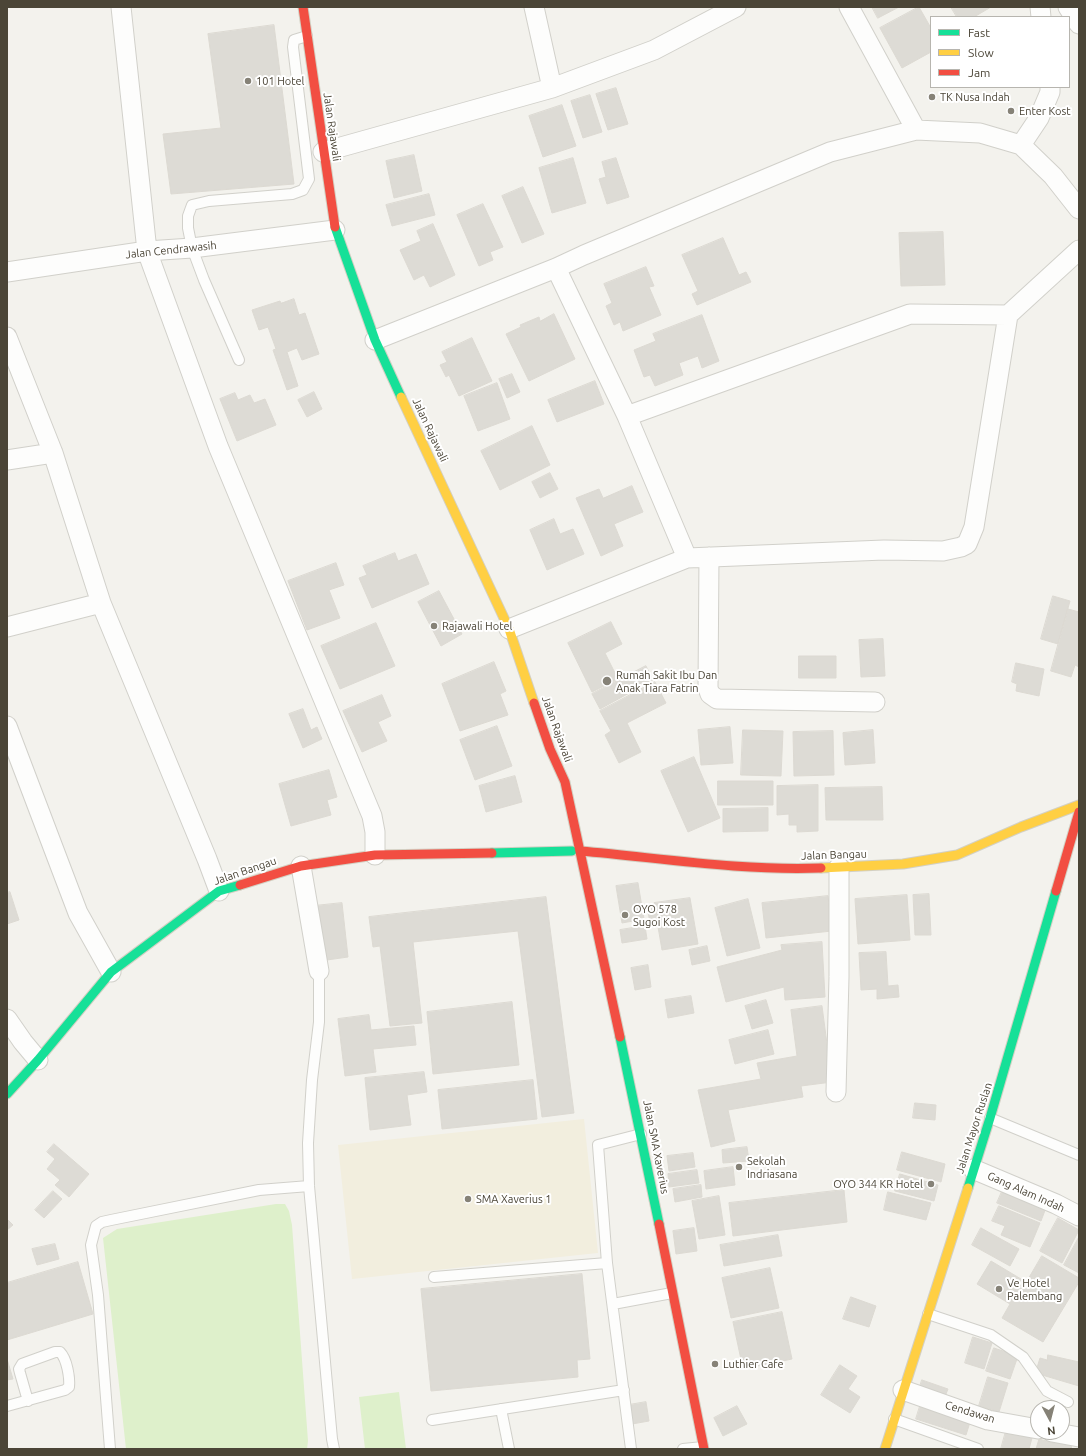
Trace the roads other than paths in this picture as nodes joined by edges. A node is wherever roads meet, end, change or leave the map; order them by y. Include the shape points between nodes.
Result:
1 (121, 7) edge
2 (303, 7) edge
3 (534, 7) edge
4 (736, 7) edge
5 (849, 7) edge
6 (1068, 7) edge
7 (1079, 24) edge
8 (307, 36) junction
9 (552, 88) junction
10 (1050, 88) edge
11 (916, 130) junction
12 (1021, 145) junction
13 (323, 152) junction
14 (1079, 209) edge
15 (335, 230) junction
16 (192, 248) junction
17 (1079, 250) edge
18 (147, 251) junction
19 (556, 268) junction
20 (7, 272) edge
21 (1008, 315) junction
22 (7, 337) edge
23 (375, 340) junction
24 (239, 360) dead end
25 (627, 416) junction
26 (53, 453) junction
27 (7, 460) edge
28 (687, 558) junction
29 (709, 558) junction
30 (102, 603) junction
31 (7, 627) edge
32 (509, 629) junction
33 (875, 702) dead end
34 (7, 726) edge
35 (550, 749) junction
36 (553, 778) dead end
37 (1079, 805) edge
38 (1079, 812) edge
39 (568, 837) dead end
40 (576, 851) junction
41 (375, 855) junction
42 (301, 866) junction
43 (839, 867) junction
44 (219, 891) junction
45 (319, 971) joint
46 (111, 972) junction
47 (7, 1019) edge
48 (38, 1060) junction
49 (836, 1092) dead end
50 (7, 1094) edge
51 (990, 1118) junction
52 (641, 1134) junction
53 (1079, 1155) edge
54 (973, 1169) junction
55 (310, 1186) junction
56 (1079, 1216) edge
57 (608, 1263) junction
58 (434, 1277) dead end
59 (672, 1293) junction
60 (613, 1304) junction
61 (928, 1314) junction
62 (624, 1390) junction
63 (903, 1390) junction
64 (1064, 1400) edge
65 (28, 1401) junction
66 (7, 1406) edge
67 (501, 1409) junction
68 (894, 1419) junction
69 (432, 1420) dead end
70 (1030, 1428) edge
71 (704, 1448) edge
72 (110, 1449) edge
73 (334, 1449) edge
74 (509, 1449) edge
75 (632, 1449) edge
76 (683, 1449) edge
77 (885, 1449) edge
78 (978, 1449) edge

1 - 18 street
2 - 8 street, Jalan Rajawali
3 - 9 street
4 - 9 street via 654,50
5 - 11 street
6 - 7 street
8 - 13 street, Jalan Rajawali
8 - 16 lane via 294,40 293,47 309,179 303,190 292,194 209,200 192,205 188,216
9 - 13 street
10 - 12 street via 1039,118
11 - 12 street via 980,133
11 - 19 street via 830,152
12 - 14 street via 1053,176
13 - 15 street, Jalan Rajawali
15 - 16 street, Jalan Cendrawasih
15 - 23 street, Jalan Rajawali
16 - 18 street, Jalan Cendrawasih
16 - 24 lane
17 - 21 street
18 - 20 street, Jalan Cendrawasih
18 - 41 street via 218,446 372,816
19 - 23 street
19 - 25 street
21 - 25 street via 910,314
21 - 29 street via 974,527 967,544 943,551 884,550
22 - 26 street
23 - 32 street, Jalan Rajawali
25 - 28 street
26 - 27 street
26 - 30 street
28 - 29 street
28 - 32 street
29 - 33 street via 710,694 717,699
30 - 31 street
30 - 44 street
32 - 35 street, Jalan Rajawali
34 - 46 street via 78,913
35 - 36 street
35 - 40 street, Jalan Rajawali via 565,782
37 - 43 street, Jalan Bangau via 957,855 903,864
38 - 51 street, Jalan Mayor Ruslan
39 - 40 street
40 - 41 street, Jalan Bangau
40 - 43 street, Jalan Bangau via 786,869
40 - 52 street, Jalan SMA Xaverius via 587,878
41 - 42 street, Jalan Bangau
42 - 44 street, Jalan Bangau
42 - 45 street
43 - 49 street
44 - 46 street, Jalan Bangau
45 - 55 lane via 319,1022 308,1143
46 - 48 street, Jalan Bangau
47 - 48 street
48 - 50 street, Jalan Bangau
51 - 53 lane
51 - 54 street, Jalan Mayor Ruslan
52 - 57 lane via 598,1145
52 - 59 street, Jalan SMA Xaverius
54 - 56 street, Gang Alam Indah
54 - 61 street, Jalan Mayor Ruslan
55 - 72 lane via 260,1190 102,1222 96,1226 91,1245 98,1295
55 - 73 lane
57 - 58 lane
57 - 60 lane
59 - 60 lane
59 - 71 street, Jalan SMA Xaverius
60 - 62 lane
61 - 63 street, Jalan Mayor Ruslan
61 - 64 lane via 991,1335 1023,1356 1047,1391
62 - 67 lane
62 - 75 lane
63 - 68 street, Jalan Mayor Ruslan
63 - 70 street, Cendawan via 988,1420
65 - 65 lane via 69,1387 64,1356 60,1352 22,1364 19,1369
65 - 66 lane
67 - 69 lane
67 - 74 lane
68 - 77 street, Jalan Mayor Ruslan
68 - 78 lane
71 - 76 lane

